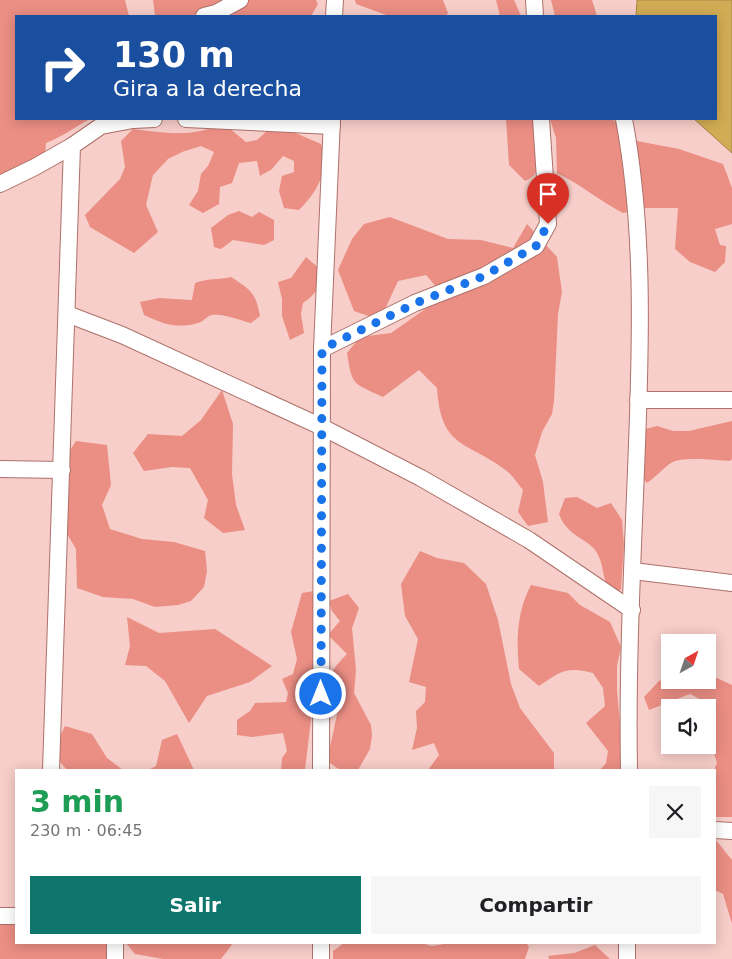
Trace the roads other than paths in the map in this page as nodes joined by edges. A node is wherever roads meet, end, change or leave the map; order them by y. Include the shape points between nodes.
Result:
1 (240, 0) edge
2 (335, 0) edge
3 (534, 0) edge
4 (208, 15) edge
5 (334, 15) edge
6 (535, 15) edge
7 (133, 120) edge
8 (235, 120) edge
9 (541, 120) edge
10 (624, 120) edge
11 (332, 122) edge
12 (72, 146) junction
13 (0, 184) edge
14 (67, 314) junction
15 (322, 349) junction
16 (638, 400) junction
17 (732, 400) edge
18 (322, 428) junction
19 (0, 469) edge
20 (62, 470) junction
21 (633, 571) junction
22 (732, 583) edge
23 (632, 610) junction
24 (51, 769) edge
25 (321, 769) edge
26 (629, 769) edge
27 (716, 830) edge
28 (732, 831) edge
29 (0, 916) edge
30 (15, 916) edge
31 (115, 944) edge
32 (321, 944) edge
33 (628, 944) edge
34 (115, 959) edge
35 (321, 959) edge
36 (627, 959) edge

1 - 4 street
2 - 5 street
3 - 6 street
7 - 12 street via 101,126
8 - 11 street
9 - 15 street via 548,224 536,246 484,276 416,303
10 - 16 street via 635,202 641,340
11 - 15 street
12 - 13 street
12 - 14 street
14 - 18 street via 122,335
14 - 20 street
15 - 18 street
16 - 17 street
16 - 21 street
18 - 23 street via 481,511
18 - 25 street
19 - 20 street
20 - 24 street
21 - 22 street
21 - 23 street
23 - 26 street
27 - 28 street
29 - 30 street
31 - 34 street
32 - 35 street
33 - 36 street

